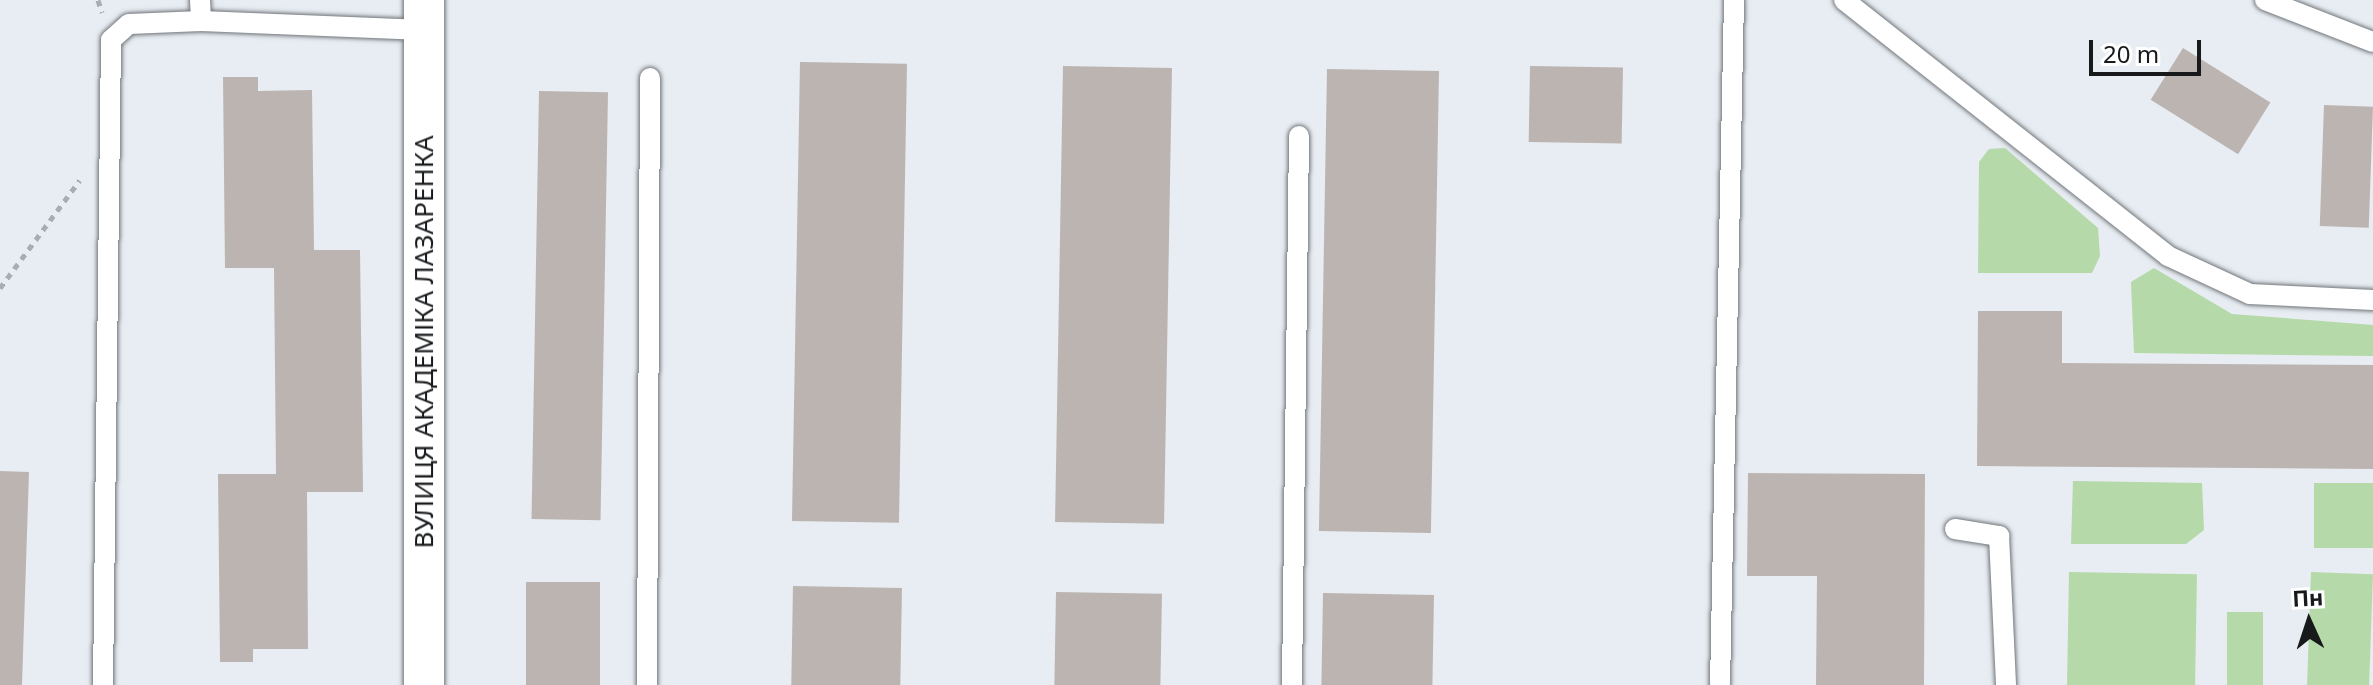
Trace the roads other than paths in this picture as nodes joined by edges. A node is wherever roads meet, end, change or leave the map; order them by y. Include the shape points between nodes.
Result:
1 (1734, 0) edge
2 (1844, 0) edge
3 (2265, 0) edge
4 (200, 10) edge
5 (424, 15) edge
6 (2373, 42) edge
7 (650, 78) dead end
8 (1299, 136) dead end
9 (2373, 300) edge
10 (1955, 529) dead end
11 (103, 685) edge
12 (424, 685) edge
13 (647, 685) edge
14 (1292, 685) edge
15 (1720, 685) edge
16 (2006, 685) edge

1 - 15 lane
2 - 9 lane via 2168,256 2250,294
3 - 6 lane
4 - 5 lane
4 - 11 lane via 129,24 111,40 104,147
5 - 12 street, ВУЛИЦЯ АКАДЕМІКА ЛАЗАРЕНКА
7 - 13 lane
8 - 14 lane
10 - 16 lane via 1999,536

